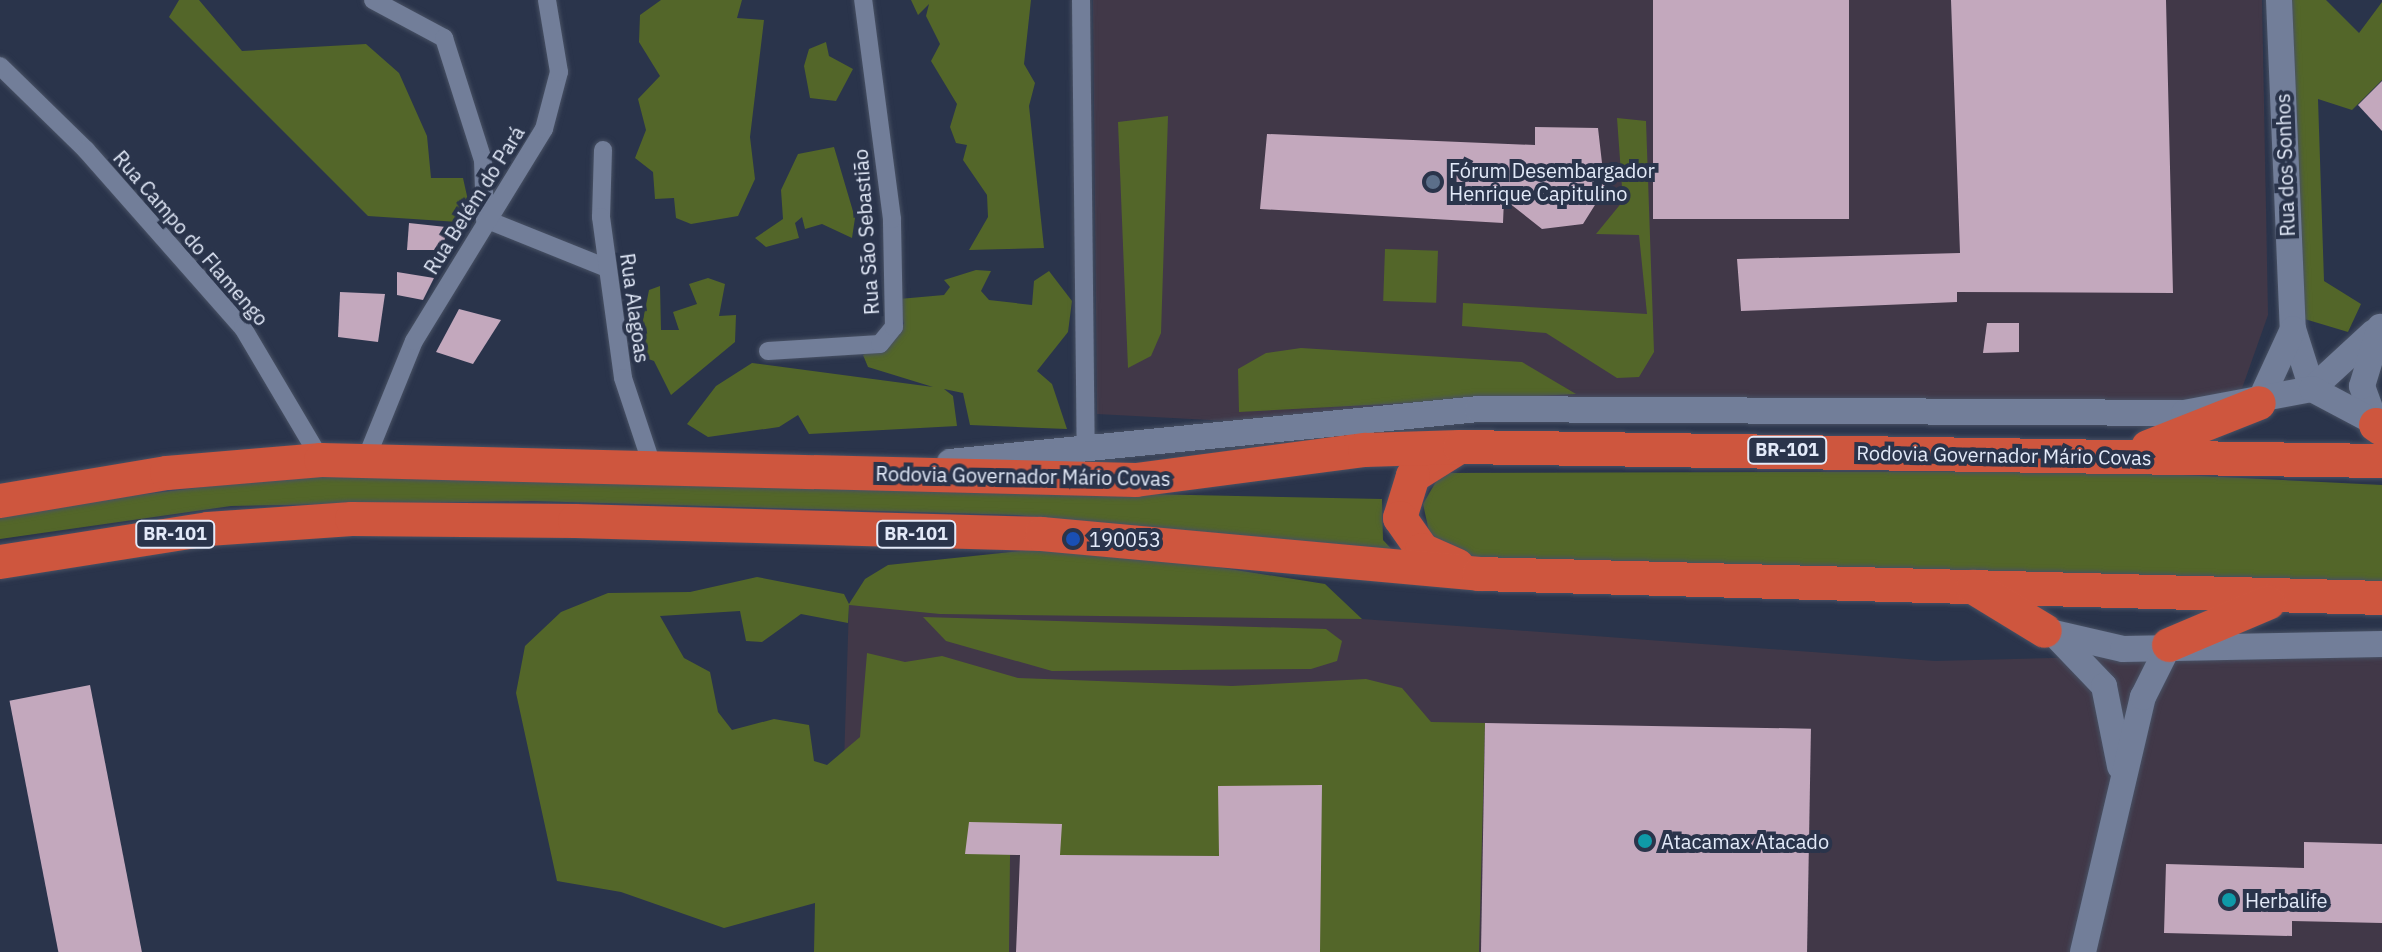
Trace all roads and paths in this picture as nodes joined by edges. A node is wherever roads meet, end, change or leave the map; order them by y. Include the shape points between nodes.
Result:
1 (373, 0) edge
2 (547, 0) edge
3 (863, 0) edge
4 (1081, 0) edge
5 (2279, 0) edge
6 (0, 66) edge
7 (603, 150) dead end
8 (485, 219) junction
9 (607, 268) junction
10 (2381, 325) edge
11 (2293, 329) junction
12 (768, 351) dead end
13 (2312, 389) junction
14 (2259, 403) junction
15 (2380, 427) edge
16 (1460, 447) junction
17 (1086, 451) junction
18 (2113, 458) junction
19 (366, 459) junction
20 (321, 460) junction
21 (2382, 461) edge
22 (653, 468) junction
23 (877, 474) junction
24 (0, 501) edge
25 (0, 562) edge
26 (1479, 574) junction
27 (1973, 587) junction
28 (2290, 596) junction
29 (2382, 598) edge
30 (2045, 631) junction
31 (2382, 644) edge
32 (2169, 645) junction
33 (2122, 782) junction
34 (2083, 952) edge

1 - 8 street via 444,38 483,160
2 - 8 street, Rua Belém do Pará via 559,37 553,102 533,152
3 - 12 street, Rua São Sebastião via 892,219 894,327 880,344
4 - 17 street
5 - 11 main road, Rua dos Sonhos
6 - 20 street, Rua Campo do Flamengo via 86,150 243,328
7 - 9 street, Rua Alagoas
8 - 9 street
8 - 19 street, Rua Belém do Pará via 414,341
9 - 22 street, Rua Alagoas via 623,378
10 - 13 main road
10 - 15 main road via 2362,386
11 - 13 main road, Rua dos Sonhos
11 - 14 main road, Rua dos Sonhos
13 - 14 main road
13 - 15 main road via 2342,399
14 - 17 main road via 2146,414 1478,409
14 - 18 highway via 2190,435
16 - 18 highway, Rodovia Governador Mário Covas / BR-101
16 - 23 highway, Rodovia Governador Mário Covas / BR-101 via 1365,450 1166,479
16 - 26 highway via 1413,476 1400,518 1422,550
17 - 23 main road
18 - 21 highway, Rodovia Governador Mário Covas / BR-101
19 - 20 highway, Rodovia Governador Mário Covas / BR-101
19 - 22 highway, Rodovia Governador Mário Covas / BR-101
20 - 24 highway, Rodovia Governador Mário Covas / BR-101 via 167,473
22 - 23 highway, Rodovia Governador Mário Covas / BR-101
25 - 26 highway, BR-101 via 208,529 352,519 1042,534
26 - 27 highway, BR-101
27 - 28 highway, BR-101
27 - 30 highway
28 - 29 highway, BR-101
28 - 32 highway
30 - 32 main road via 2114,648
30 - 33 main road via 2080,653 2104,686
31 - 32 main road
32 - 33 main road via 2148,679
33 - 34 main road

